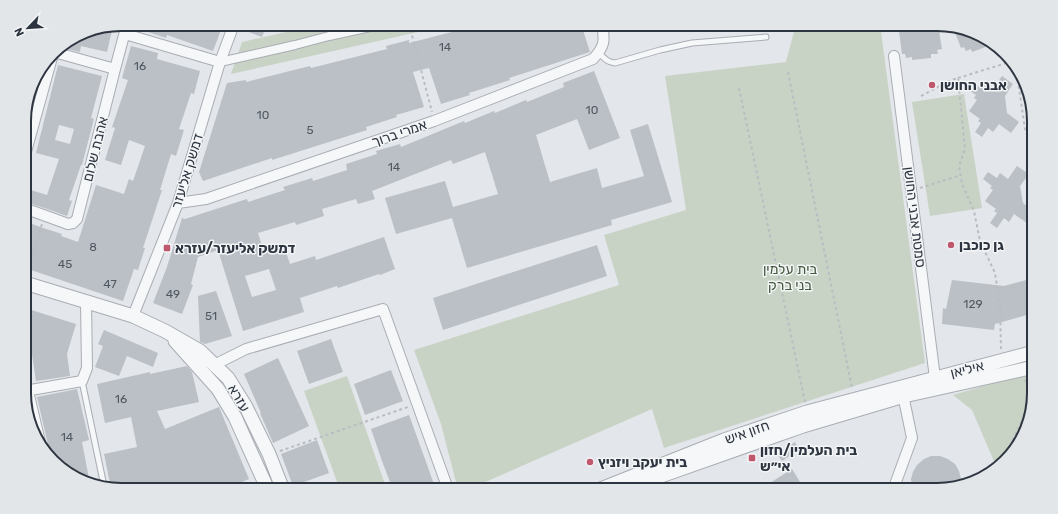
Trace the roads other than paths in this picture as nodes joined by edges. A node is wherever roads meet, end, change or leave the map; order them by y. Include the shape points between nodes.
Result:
1 (125, 31) edge
2 (132, 31) edge
3 (231, 31) edge
4 (352, 31) edge
5 (603, 31) edge
6 (766, 37) dead end
7 (599, 53) junction
8 (60, 55) edge
9 (894, 56) dead end
10 (220, 62) junction
11 (51, 65) edge
12 (115, 69) junction
13 (31, 134) edge
14 (178, 203) junction
15 (31, 210) edge
16 (31, 280) edge
17 (86, 302) junction
18 (133, 316) junction
19 (165, 332) junction
20 (1027, 354) edge
21 (214, 365) junction
22 (1027, 368) edge
23 (935, 378) junction
24 (82, 381) junction
25 (31, 390) edge
26 (902, 392) junction
27 (103, 481) edge
28 (261, 483) edge
29 (280, 483) edge
30 (446, 483) edge
31 (616, 483) edge
32 (641, 483) edge
33 (896, 483) edge

1 - 12 street, אהבת שלום
2 - 10 street
3 - 10 street, דמשק אליעזר
4 - 10 street
5 - 7 street via 604,38
6 - 7 lane via 692,44 615,63 605,60
7 - 14 street, אמרי ברוך via 593,59 434,121 206,199
8 - 12 street
9 - 23 street, סמטת אבני החושן
10 - 14 street, דמשק אליעזר
11 - 13 street
12 - 15 street, אהבת שלום via 77,219 68,224
14 - 18 street, דמשק אליעזר
16 - 17 street, עזרא
17 - 18 street, עזרא
17 - 24 street via 87,368
18 - 19 street, עזרא
19 - 21 street, עזרא via 200,351
19 - 28 street, עזרא via 218,389 235,417
20 - 23 street, איליאן
21 - 29 street, עזרא via 228,378 246,407
21 - 30 street via 246,349 383,309
22 - 26 street, איליאן
23 - 26 street, איליאן
24 - 25 street
24 - 27 lane
26 - 31 street, חזון איש via 854,399 806,412 724,440
26 - 32 street, חזון איש
26 - 33 street via 912,438

